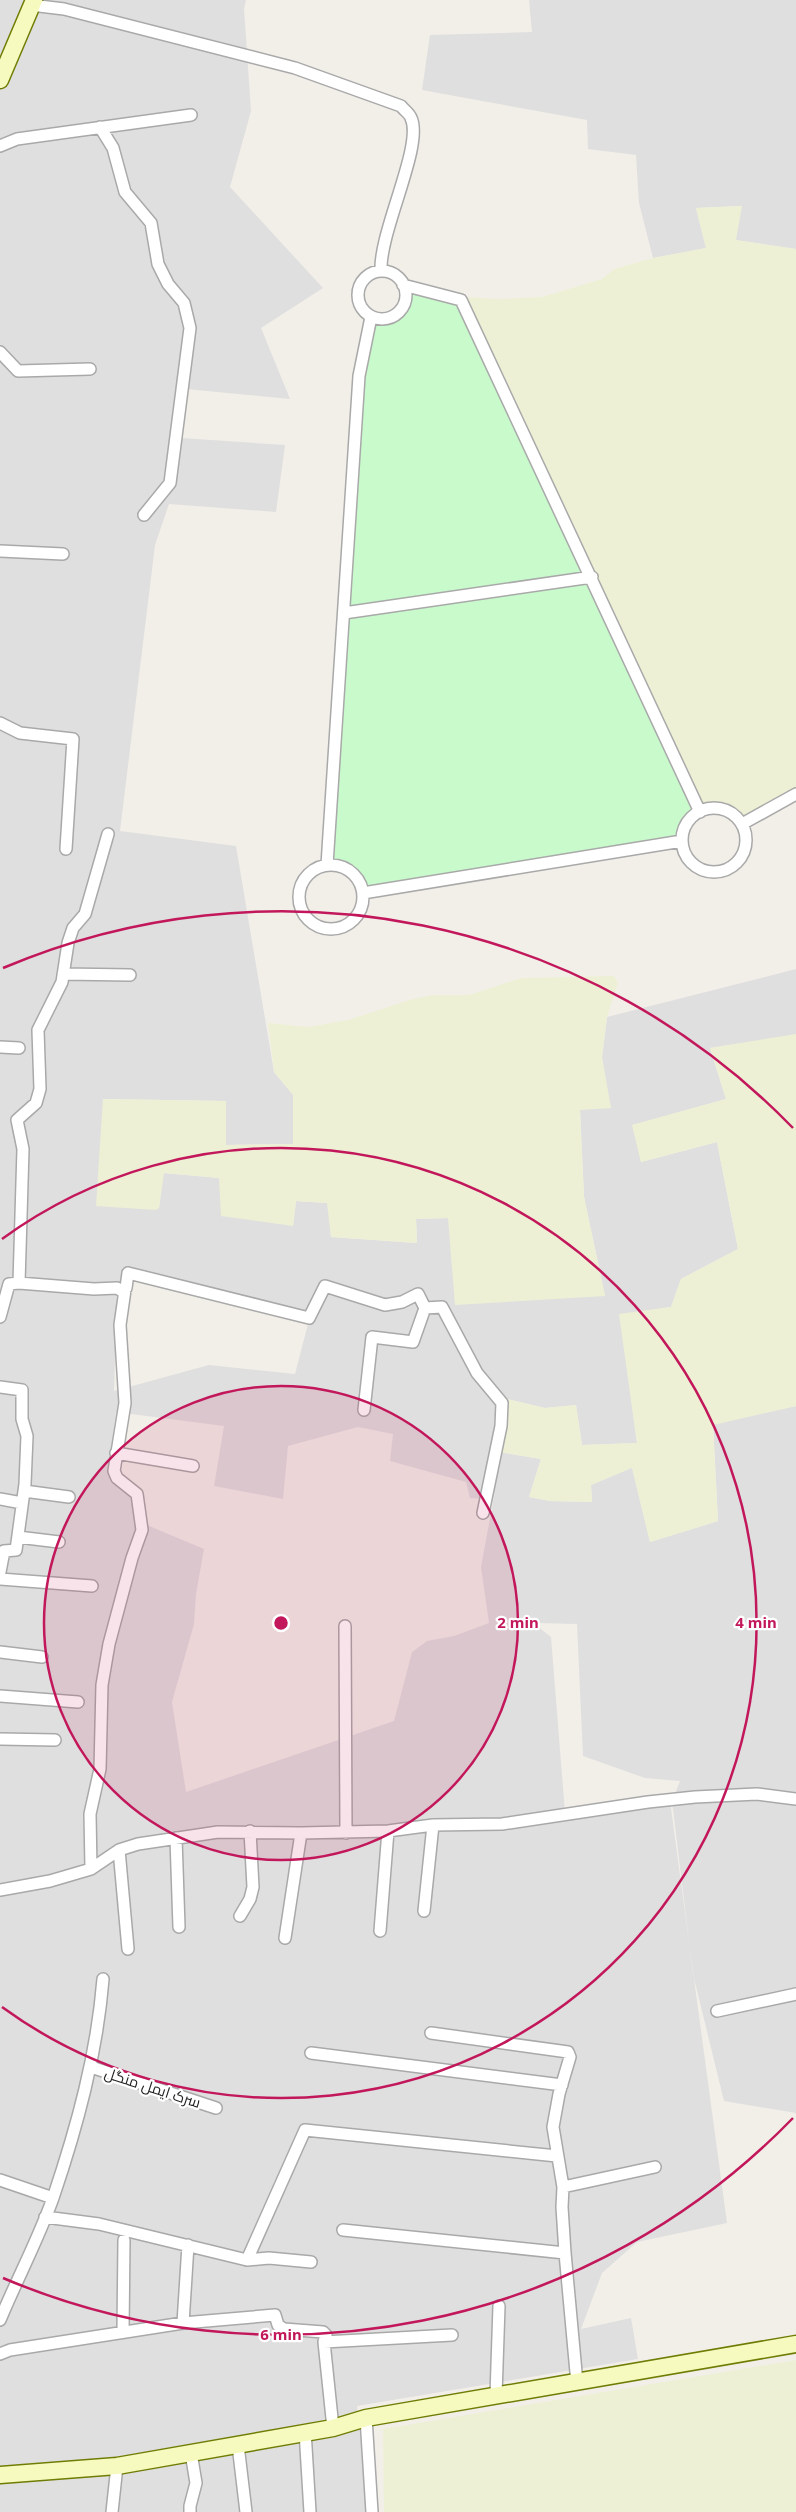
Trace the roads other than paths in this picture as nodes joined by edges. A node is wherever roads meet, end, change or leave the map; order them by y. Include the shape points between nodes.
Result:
1 (33, 3) edge
2 (0, 80) edge
3 (191, 115) dead end
4 (100, 127) junction
5 (0, 146) edge
6 (381, 271) junction
7 (404, 285) junction
8 (372, 317) junction
9 (0, 352) edge
10 (90, 369) dead end
11 (144, 515) dead end
12 (0, 551) edge
13 (63, 554) dead end
14 (592, 577) junction
15 (344, 613) junction
16 (0, 723) edge
17 (796, 794) edge
18 (700, 812) junction
19 (742, 824) junction
20 (108, 834) dead end
21 (682, 841) junction
22 (66, 849) dead end
23 (327, 865) junction
24 (363, 893) junction
25 (64, 974) junction
26 (130, 975) dead end
27 (0, 1047) edge
28 (19, 1048) dead end
29 (19, 1283) junction
30 (125, 1290) junction
31 (425, 1308) junction
32 (0, 1317) edge
33 (0, 1387) edge
34 (364, 1410) dead end
35 (116, 1453) junction
36 (193, 1466) dead end
37 (24, 1491) junction
38 (69, 1497) dead end
39 (0, 1499) edge
40 (22, 1503) junction
41 (483, 1514) dead end
42 (18, 1537) junction
43 (60, 1542) dead end
44 (0, 1572) edge
45 (0, 1579) edge
46 (92, 1586) dead end
47 (345, 1626) dead end
48 (0, 1652) edge
49 (42, 1657) dead end
50 (0, 1696) edge
51 (78, 1702) dead end
52 (0, 1739) edge
53 (55, 1740) dead end
54 (796, 1799) edge
55 (433, 1825) junction
56 (388, 1830) junction
57 (250, 1831) junction
58 (301, 1833) junction
59 (346, 1833) junction
60 (176, 1838) junction
61 (119, 1850) junction
62 (91, 1869) junction
63 (0, 1890) edge
64 (424, 1911) dead end
65 (240, 1916) dead end
66 (179, 1927) dead end
67 (380, 1931) dead end
68 (285, 1938) dead end
69 (128, 1950) dead end
70 (103, 1979) dead end
71 (796, 1994) edge
72 (717, 2011) dead end
73 (431, 2033) dead end
74 (311, 2053) dead end
75 (91, 2067) junction
76 (562, 2085) junction
77 (216, 2108) dead end
78 (557, 2156) junction
79 (655, 2167) dead end
80 (0, 2180) edge
81 (563, 2187) junction
82 (53, 2198) junction
83 (45, 2217) junction
84 (342, 2230) dead end
85 (124, 2240) dead end
86 (188, 2245) junction
87 (565, 2254) junction
88 (247, 2260) junction
89 (311, 2262) dead end
90 (498, 2306) dead end
91 (0, 2320) edge
92 (184, 2323) junction
93 (123, 2332) junction
94 (452, 2335) dead end
95 (324, 2342) junction
96 (796, 2344) edge
97 (0, 2354) edge
98 (578, 2383) junction
99 (496, 2395) junction
100 (366, 2418) junction
101 (333, 2428) junction
102 (305, 2431) junction
103 (238, 2445) junction
104 (192, 2453) junction
105 (118, 2466) junction
106 (0, 2475) edge
107 (112, 2512) edge
108 (190, 2512) edge
109 (246, 2512) edge
110 (310, 2512) edge
111 (372, 2512) edge

1 - 2 street
1 - 6 street via 295,68 401,106 411,117 414,138 383,246
3 - 4 street
4 - 5 street via 16,140
4 - 11 street via 113,148 125,192 151,223 158,264 168,284 184,303 190,328 170,483
6 - 7 street via 398,278
6 - 8 street via 364,278 357,295 364,312
7 - 8 street via 405,300 398,313 390,318
7 - 14 street via 461,300
8 - 15 street via 359,376
9 - 10 street via 18,371
12 - 13 street
14 - 15 street
14 - 18 street
15 - 23 street
16 - 22 street via 20,733 72,739
17 - 19 street
18 - 19 street via 711,808 723,809 734,814
18 - 21 street via 687,824
19 - 21 street via 746,849 730,869 704,871 685,854
20 - 25 street via 85,914 73,928 68,943
21 - 24 street
23 - 24 street via 340,866 351,872
23 - 24 street via 305,877 300,888 300,907 310,922 322,928 346,925 362,906
25 - 26 street
25 - 29 street via 38,1030 40,1089 36,1103 17,1120 23,1149
27 - 28 street
29 - 30 street
29 - 32 street via 9,1284
30 - 31 street via 128,1272 309,1318 325,1286 385,1305 402,1302 418,1294
30 - 35 street via 120,1324 125,1403
31 - 34 street via 413,1342 372,1336
31 - 41 street via 442,1307 477,1374 502,1403 501,1426
33 - 37 street via 22,1390 22,1419 27,1436
35 - 36 street
35 - 62 street via 114,1471 117,1478 137,1494 142,1530 109,1644 102,1685 100,1769 90,1814
37 - 38 street
37 - 40 street
39 - 40 street
40 - 42 street
42 - 43 street
42 - 44 street via 16,1550 4,1551
45 - 46 street
47 - 59 street
48 - 49 street
50 - 51 street
52 - 53 street
54 - 55 street via 757,1794 695,1797 502,1824
55 - 56 street
55 - 64 street
56 - 59 street
56 - 67 street
57 - 58 street
57 - 60 street
57 - 65 street via 253,1887
58 - 59 street
58 - 68 street
60 - 61 street
60 - 66 street
61 - 62 street
61 - 69 street
62 - 63 street
70 - 75 street
71 - 72 street
73 - 76 street via 568,2052 570,2057
74 - 76 street
75 - 77 street, سرک ایمل منگل
75 - 82 street
76 - 78 street via 553,2127
78 - 81 street
78 - 88 street via 305,2130
79 - 81 street
80 - 82 street
81 - 87 street
82 - 83 street
83 - 86 street via 99,2224
83 - 91 street
84 - 87 street
85 - 93 street
86 - 88 street
86 - 92 street
87 - 98 street
88 - 89 street via 269,2258
90 - 99 street
92 - 93 street
92 - 95 street via 270,2314 275,2315 278,2325 284,2328 323,2332 326,2336
93 - 97 street
94 - 95 street
95 - 101 street
96 - 98 street
98 - 99 street
99 - 100 street
100 - 101 street
100 - 111 street
101 - 102 street
102 - 103 street
102 - 110 street
103 - 104 street
103 - 109 street
104 - 105 street
104 - 108 street via 196,2483
105 - 106 street
105 - 107 street

